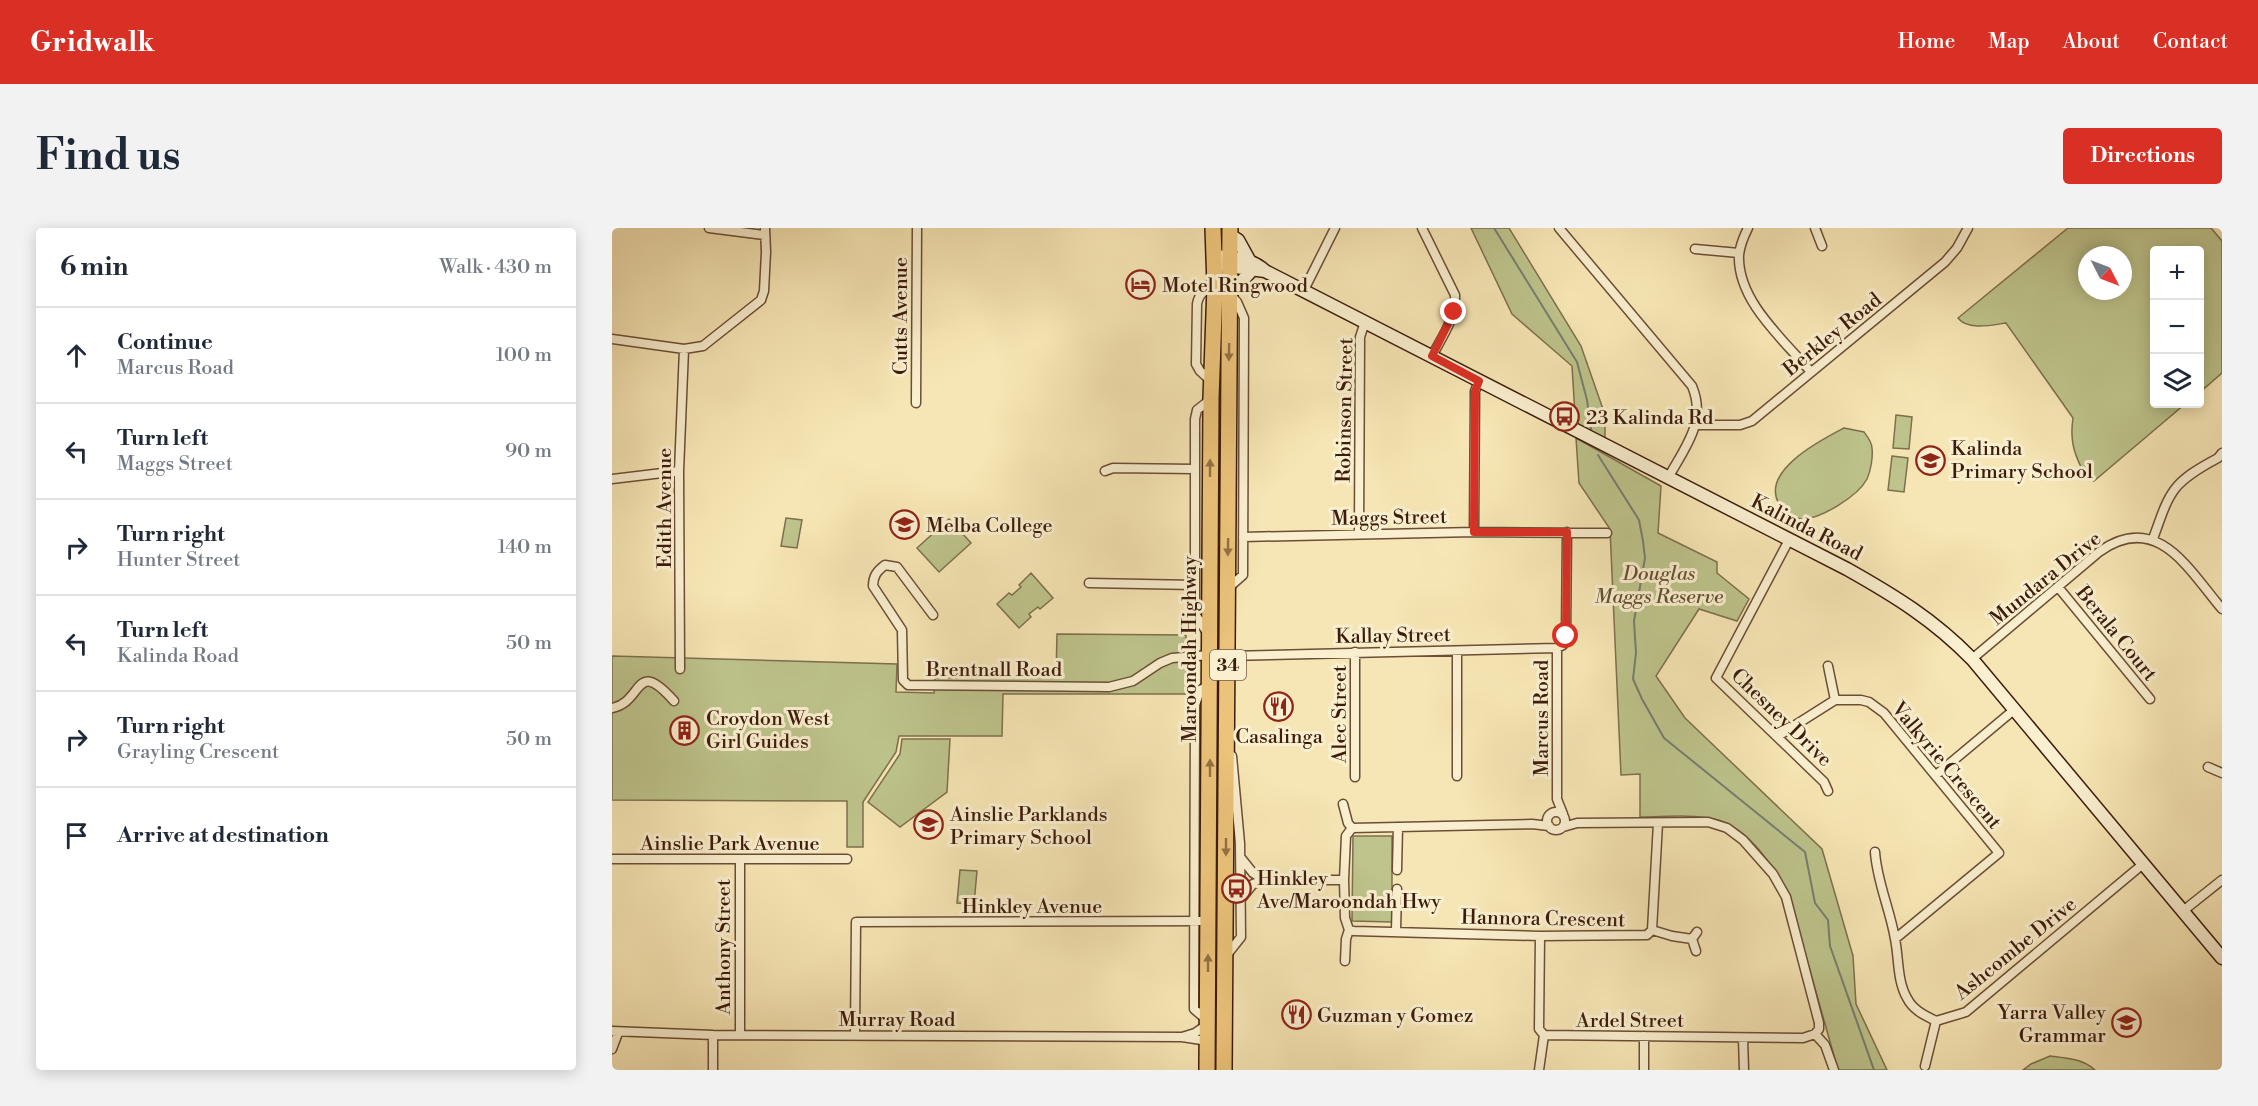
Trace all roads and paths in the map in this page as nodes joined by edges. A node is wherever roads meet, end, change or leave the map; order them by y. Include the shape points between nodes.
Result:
1 (709, 228) edge
2 (917, 228) edge
3 (1203, 228) edge
4 (1335, 228) edge
5 (1422, 228) edge
6 (1559, 228) edge
7 (1748, 228) edge
8 (1815, 228) edge
9 (1968, 228) edge
10 (1230, 231) edge
11 (764, 232) edge
12 (1822, 246) dead end
13 (1213, 247) edge
14 (1695, 249) dead end
15 (1739, 253) junction
16 (1230, 262) junction
17 (1255, 267) junction
18 (1304, 290) junction
19 (1230, 294) junction
20 (1365, 322) junction
21 (612, 339) edge
22 (684, 349) junction
23 (1432, 356) junction
24 (1811, 372) junction
25 (1479, 381) junction
26 (1211, 399) junction
27 (916, 404) dead end
28 (1696, 425) junction
29 (2221, 459) edge
30 (1195, 468) junction
31 (680, 471) junction
32 (1105, 471) dead end
33 (1668, 478) junction
34 (612, 479) edge
35 (1474, 532) junction
36 (1567, 532) junction
37 (1607, 533) dead end
38 (1359, 534) junction
39 (1243, 537) junction
40 (2153, 539) junction
41 (1789, 540) junction
42 (1089, 583) dead end
43 (1195, 585) junction
44 (2058, 587) junction
45 (1227, 589) junction
46 (2222, 609) edge
47 (933, 615) dead end
48 (1210, 636) junction
49 (1557, 648) junction
50 (1457, 651) junction
51 (1355, 652) junction
52 (1210, 655) junction
53 (1228, 656) junction
54 (1972, 659) junction
55 (1828, 666) dead end
56 (680, 669) dead end
57 (2150, 699) dead end
58 (674, 700) dead end
59 (1835, 700) junction
60 (612, 708) edge
61 (2015, 709) junction
62 (1227, 732) junction
63 (1778, 736) junction
64 (2208, 767) dead end
65 (2222, 773) edge
66 (1936, 775) junction
67 (1456, 776) dead end
68 (1355, 777) dead end
69 (1828, 791) dead end
70 (1557, 799) junction
71 (1342, 804) dead end
72 (1549, 814) junction
73 (1564, 815) junction
74 (1577, 823) junction
75 (1658, 823) junction
76 (1532, 824) junction
77 (1549, 826) junction
78 (1398, 827) junction
79 (1563, 827) junction
80 (1352, 828) junction
81 (1875, 852) dead end
82 (1240, 857) junction
83 (612, 859) edge
84 (740, 859) junction
85 (848, 859) dead end
86 (2143, 864) junction
87 (1397, 870) dead end
88 (1264, 880) junction
89 (1344, 880) junction
90 (2222, 880) edge
91 (1397, 889) dead end
92 (1241, 899) junction
93 (2183, 911) junction
94 (1201, 922) junction
95 (1349, 930) junction
96 (1652, 930) junction
97 (1396, 931) junction
98 (1540, 936) junction
99 (1895, 939) junction
100 (1696, 951) dead end
101 (1226, 956) junction
102 (2222, 958) edge
103 (1345, 961) dead end
104 (1936, 1021) junction
105 (1208, 1023) junction
106 (615, 1032) edge
107 (740, 1034) junction
108 (1815, 1034) junction
109 (713, 1035) junction
110 (855, 1035) junction
111 (1544, 1035) junction
112 (1224, 1036) junction
113 (1644, 1036) junction
114 (1182, 1037) junction
115 (1743, 1038) junction
116 (1208, 1041) junction
117 (612, 1049) edge
118 (1925, 1066) dead end
119 (1205, 1067) edge
120 (713, 1070) edge
121 (1224, 1070) edge
122 (1539, 1070) edge
123 (1644, 1070) edge
124 (1744, 1070) edge
125 (1834, 1070) edge

1 - 11 street
2 - 27 street, Cutts Avenue
3 - 13 highway
4 - 18 street
5 - 23 street via 1456,304
6 - 28 street via 1692,386 1697,398
7 - 15 street
8 - 12 street
9 - 24 street, Berkley Road via 1945,262
10 - 16 highway, Maroondah Highway / 34
10 - 17 street
11 - 22 street via 761,300 702,346
13 - 16 street, Kalinda Road
13 - 26 highway, Maroondah Highway / 34
14 - 15 street
15 - 24 street via 1751,301
16 - 17 street, Kalinda Road
16 - 19 highway, Maroondah Highway / 34
17 - 18 street, Kalinda Road
17 - 19 street
18 - 20 street, Kalinda Road
19 - 39 street via 1244,318
19 -> 45 highway, Maroondah Highway / 34
20 - 23 street, Kalinda Road
20 - 38 street, Robinson Street via 1360,337
21 - 22 street
22 - 31 street, Edith Avenue
23 - 25 street, Kalinda Road
24 - 28 street, Berkley Road via 1747,424
25 - 33 street, Kalinda Road
25 - 35 street via 1475,391
26 - 30 street via 1197,410
48 -> 26 highway, Maroondah Highway / 34
28 - 33 street
29 - 40 street via 2177,484 2168,496
30 - 32 street
30 - 43 street
31 - 34 street
31 - 56 street, Edith Avenue
33 - 41 street, Kalinda Road
35 - 36 street, Maggs Street
35 - 38 street, Maggs Street
36 - 37 street, Maggs Street
36 - 49 street, Marcus Road via 1566,636
38 - 39 street, Maggs Street
39 - 45 street via 1243,575
40 - 44 street, Mundara Drive via 2117,541
40 - 46 street via 2175,554
41 - 54 street, Kalinda Road via 1894,595 1950,636
41 - 63 street, Chesney Drive via 1716,678
42 - 43 street
43 - 48 street via 1196,614
44 - 54 street, Mundara Drive
44 - 57 street, Berala Court
45 - 53 highway, Maroondah Highway / 34
47 - 52 street, Brentnall Road via 897,567 885,565 878,570 873,586 902,630 903,680 908,686 1109,687 1133,681 1172,658
48 - 52 highway, Maroondah Highway / 34
49 - 50 street, Kallay Street
49 - 70 street, Marcus Road
50 - 51 street, Kallay Street
50 - 67 street
51 - 53 street, Kallay Street
51 - 68 street, Alec Street
52 - 53 highway
94 -> 52 highway, Maroondah Highway / 34
53 - 62 highway, Maroondah Highway / 34
54 - 61 street, Kalinda Road
55 - 59 street
58 - 60 street via 660,685 649,681
59 - 63 street
59 - 66 street, Valkyrie Crescent via 1861,699 1876,706
61 - 66 street
61 - 86 street, Kalinda Road
62 - 82 street
62 -> 101 highway, Maroondah Highway / 34
63 - 69 street, Chesney Drive via 1824,782
64 - 65 street
66 - 99 street, Valkyrie Crescent via 1999,853
70 - 72 street, Marcus Road
70 - 73 street, Marcus Road
71 - 80 street
72 - 73 street via 1558,811
72 - 76 street
72 - 77 street
73 - 74 street
73 - 79 street
74 - 75 street
74 - 79 street
75 - 96 street, Hannora Crescent
75 - 108 street via 1708,822 1727,828 1773,874 1786,897 1819,1023
76 - 77 street
76 - 78 street
77 - 79 street via 1557,830
78 - 80 street
78 - 87 street
80 - 89 street via 1346,836
81 - 99 street
82 - 88 street
82 - 92 street
83 - 84 street, Ainslie Park Avenue
84 - 85 street, Ainslie Park Avenue
84 - 107 street, Anthony Street
86 - 93 street, Kalinda Road
86 - 104 street, Ashcombe Drive via 1966,1011
88 - 89 street
88 - 92 street via 1253,885
89 - 95 street
90 - 93 street
91 - 97 street
92 - 101 street via 1241,937
93 - 102 street, Kalinda Road
105 -> 94 highway, Maroondah Highway / 34
94 - 110 street, Hinkley Avenue via 856,922
95 - 97 street, Hannora Crescent
95 - 103 street
96 - 98 street, Hannora Crescent via 1647,935
96 - 100 street via 1672,936 1694,936
97 - 98 street, Hannora Crescent
98 - 111 street via 1539,1029
99 - 104 street via 1906,998 1913,1008
101 - 112 highway, Maroondah Highway / 34
104 - 118 street
105 - 114 street, Murray Road
105 - 116 highway, Maroondah Highway / 34
106 - 109 street, Murray Road
106 - 117 street
107 - 109 street, Murray Road
107 - 110 street, Murray Road
108 - 115 street, Ardel Street via 1803,1038
108 - 125 street via 1825,1045
109 - 120 street
110 - 114 street, Murray Road
111 - 113 street, Ardel Street
111 - 122 street
112 - 116 highway
112 - 121 highway, Maroondah Highway / 34
113 - 115 street, Ardel Street
113 - 123 street
114 - 116 street, Murray Road
115 - 124 street
116 - 119 highway, Maroondah Highway / 34

